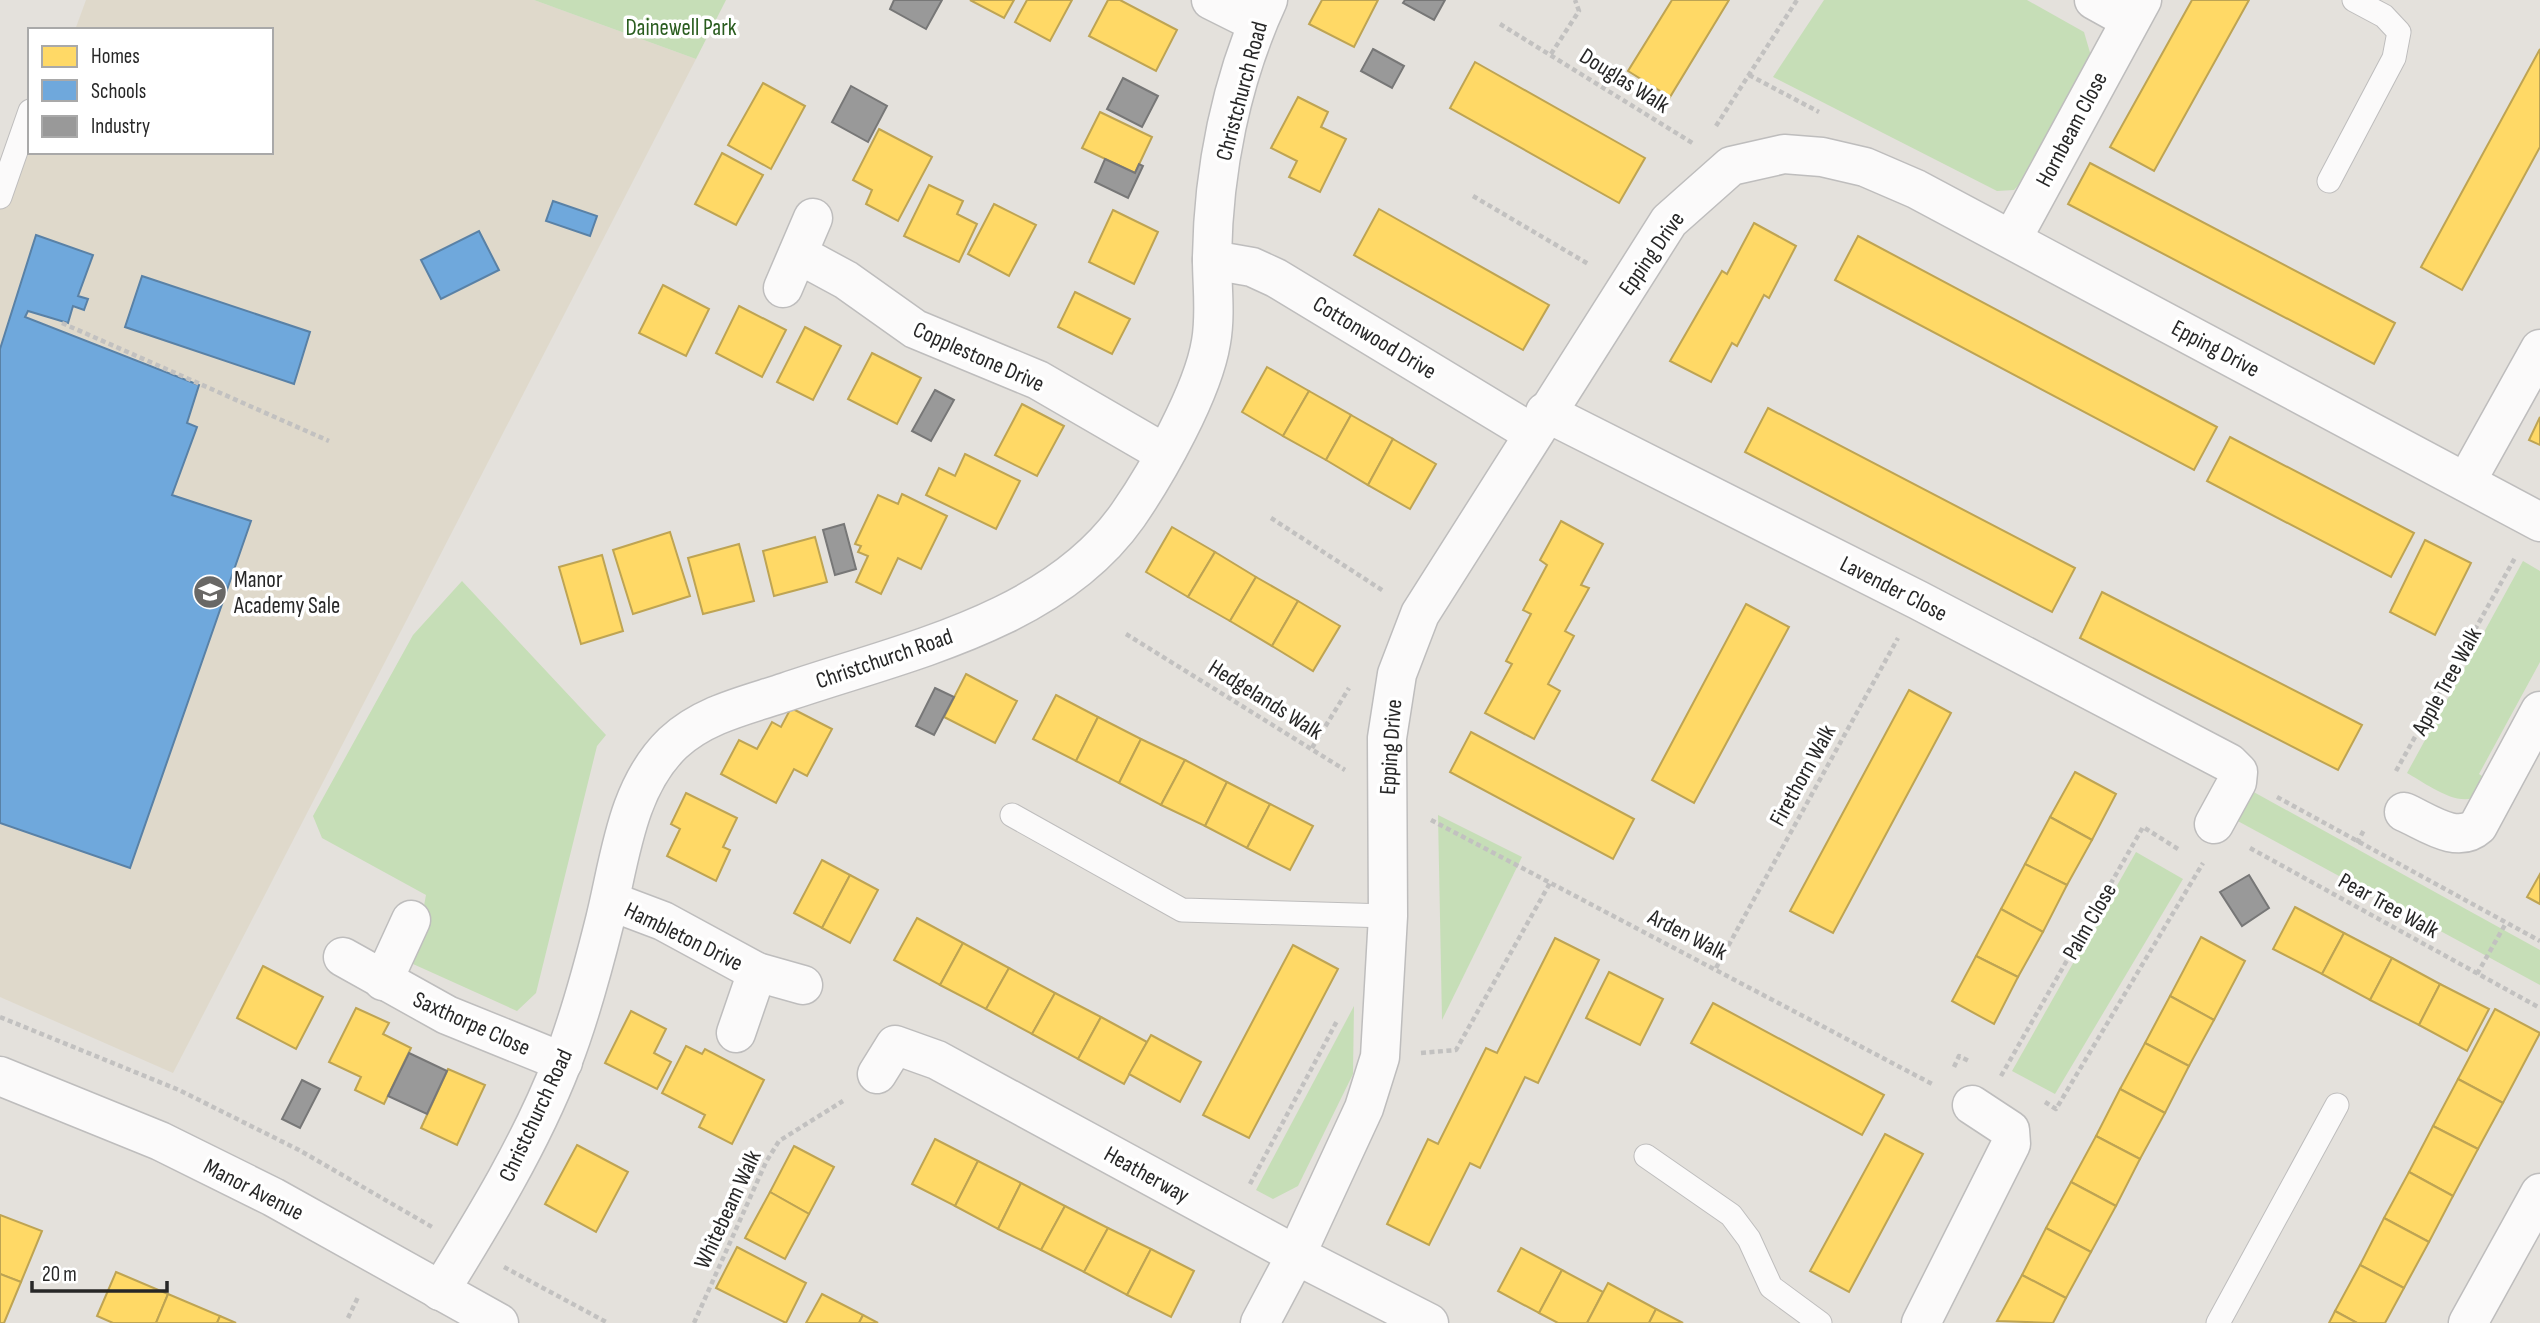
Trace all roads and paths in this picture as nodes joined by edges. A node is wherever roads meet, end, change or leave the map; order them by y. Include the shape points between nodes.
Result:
1 (1210, 0) edge
2 (1575, 0) edge
3 (1797, 0) edge
4 (2094, 0) edge
5 (2354, 0) edge
6 (2136, 10) edge
7 (1262, 11) edge
8 (1500, 24) dead end
9 (1551, 54) junction
10 (28, 117) edge
11 (1716, 157) junction
12 (2329, 181) dead end
13 (1473, 196) dead end
14 (0, 197) edge
15 (813, 218) dead end
16 (2012, 239) junction
17 (798, 254) junction
18 (1212, 260) junction
19 (1627, 286) junction
20 (783, 288) dead end
21 (62, 323) dead end
22 (2540, 349) edge
23 (1538, 423) junction
24 (329, 442) dead end
25 (1164, 453) junction
26 (2466, 482) junction
27 (1271, 518) dead end
28 (2538, 521) edge
29 (1918, 600) junction
30 (1420, 614) junction
31 (1126, 634) dead end
32 (2540, 711) edge
33 (2238, 772) junction
34 (2394, 775) dead end
35 (1385, 796) junction
36 (1012, 815) dead end
37 (2386, 817) joint
38 (2211, 839) joint
39 (2357, 842) junction
40 (2246, 846) dead end
41 (2180, 850) dead end
42 (2191, 857) dead end
43 (2203, 864) junction
44 (1550, 883) junction
45 (610, 901) junction
46 (1388, 916) junction
47 (411, 920) dead end
48 (2506, 923) junction
49 (2540, 941) edge
50 (343, 957) dead end
51 (1716, 968) junction
52 (757, 972) junction
53 (2477, 974) junction
54 (383, 981) junction
55 (803, 985) dead end
56 (1386, 989) junction
57 (2540, 1008) edge
58 (0, 1017) edge
59 (736, 1033) dead end
60 (1380, 1057) junction
61 (562, 1062) junction
62 (1980, 1066) dead end
63 (1990, 1071) dead end
64 (877, 1074) joint
65 (0, 1076) edge
66 (2001, 1076) junction
67 (2010, 1082) dead end
68 (1957, 1097) junction
69 (2038, 1098) dead end
70 (2337, 1105) dead end
71 (1646, 1156) dead end
72 (2540, 1193) edge
73 (1231, 1219) junction
74 (467, 1247) junction
75 (1296, 1255) junction
76 (440, 1291) junction
77 (499, 1323) edge
78 (608, 1323) edge
79 (694, 1323) edge
80 (1260, 1323) edge
81 (1429, 1323) edge
82 (1820, 1323) edge
83 (1921, 1323) edge
84 (2218, 1323) edge
85 (2468, 1323) edge

1 - 7 street
2 - 9 path via 1579,11
3 - 11 path
4 - 6 street, Hornbeam Close
5 - 12 lane via 2384,16 2399,32 2394,58
6 - 16 street, Hornbeam Close
7 - 18 street, Christchurch Road via 1225,130
8 - 9 path, Douglas Walk
9 - 11 path, Douglas Walk
10 - 14 lane
11 - 16 street, Epping Drive via 1784,154 1865,167
11 - 19 street, Epping Drive
13 - 19 path
15 - 17 street
16 - 26 street, Epping Drive
17 - 20 street
17 - 25 street, Copplestone Drive via 846,280 915,329 1038,380
18 - 23 street, Cottonwood Drive via 1252,267 1276,278
18 - 25 street, Christchurch Road via 1210,346 1194,394
19 - 23 street, Epping Drive
21 - 24 path
22 - 26 street
23 - 29 street, Lavender Close
23 - 30 street, Epping Drive
25 - 45 street, Christchurch Road via 1128,514 1103,545 1017,608 944,638 717,715 680,737 653,769 637,798
26 - 28 street, Epping Drive
27 - 30 path
28 - 34 path, Apple Tree Walk
29 - 33 street, Lavender Close via 2229,763
29 - 51 path, Firethorn Walk
30 - 35 street, Epping Drive via 1397,674 1387,738
31 - 35 path, Hedgelands Walk
32 - 37 street via 2470,834 2458,836
33 - 38 street
33 - 39 path
35 - 44 path, Arden Walk
35 - 46 street, Epping Drive
36 - 46 lane via 1182,910
37 - 39 path
38 - 43 path
39 - 48 path
40 - 53 path, Pear Tree Walk
41 - 66 path, Palm Close via 2143,827
42 - 43 path
43 - 69 path via 2056,1109
44 - 51 path, Arden Walk
44 - 60 path via 1456,1050
45 - 52 street, Hambleton Drive via 663,921
45 - 61 street, Christchurch Road via 588,988
46 - 56 street, Epping Drive
47 - 54 street
48 - 49 path
48 - 53 path
50 - 54 street, Saxthorpe Close
51 - 68 path, Arden Walk
52 - 55 street, Hambleton Drive
52 - 59 street, Hambleton Drive
53 - 57 path, Pear Tree Walk
54 - 61 street, Saxthorpe Close via 460,1021
56 - 60 street, Epping Drive
56 - 73 path via 1352,992
58 - 74 path via 179,1090 299,1150
60 - 75 street, Epping Drive via 1364,1108
61 - 74 street, Christchurch Road via 530,1135
62 - 68 path via 1959,1056
63 - 66 path
64 - 73 street, Heatherway via 895,1045 937,1060
64 - 79 path, Whitebeam Walk via 849,1098 779,1141
65 - 76 street, Manor Avenue via 160,1141 273,1197
66 - 67 path
68 - 83 street via 2010,1130 2011,1144
70 - 84 lane
71 - 82 lane via 1731,1215 1749,1239 1771,1286
72 - 85 street
73 - 75 street, Heatherway
74 - 76 street, Christchurch Road
74 - 78 path
75 - 80 street, Epping Drive
75 - 81 street, Heatherway
76 - 77 street, Manor Avenue

